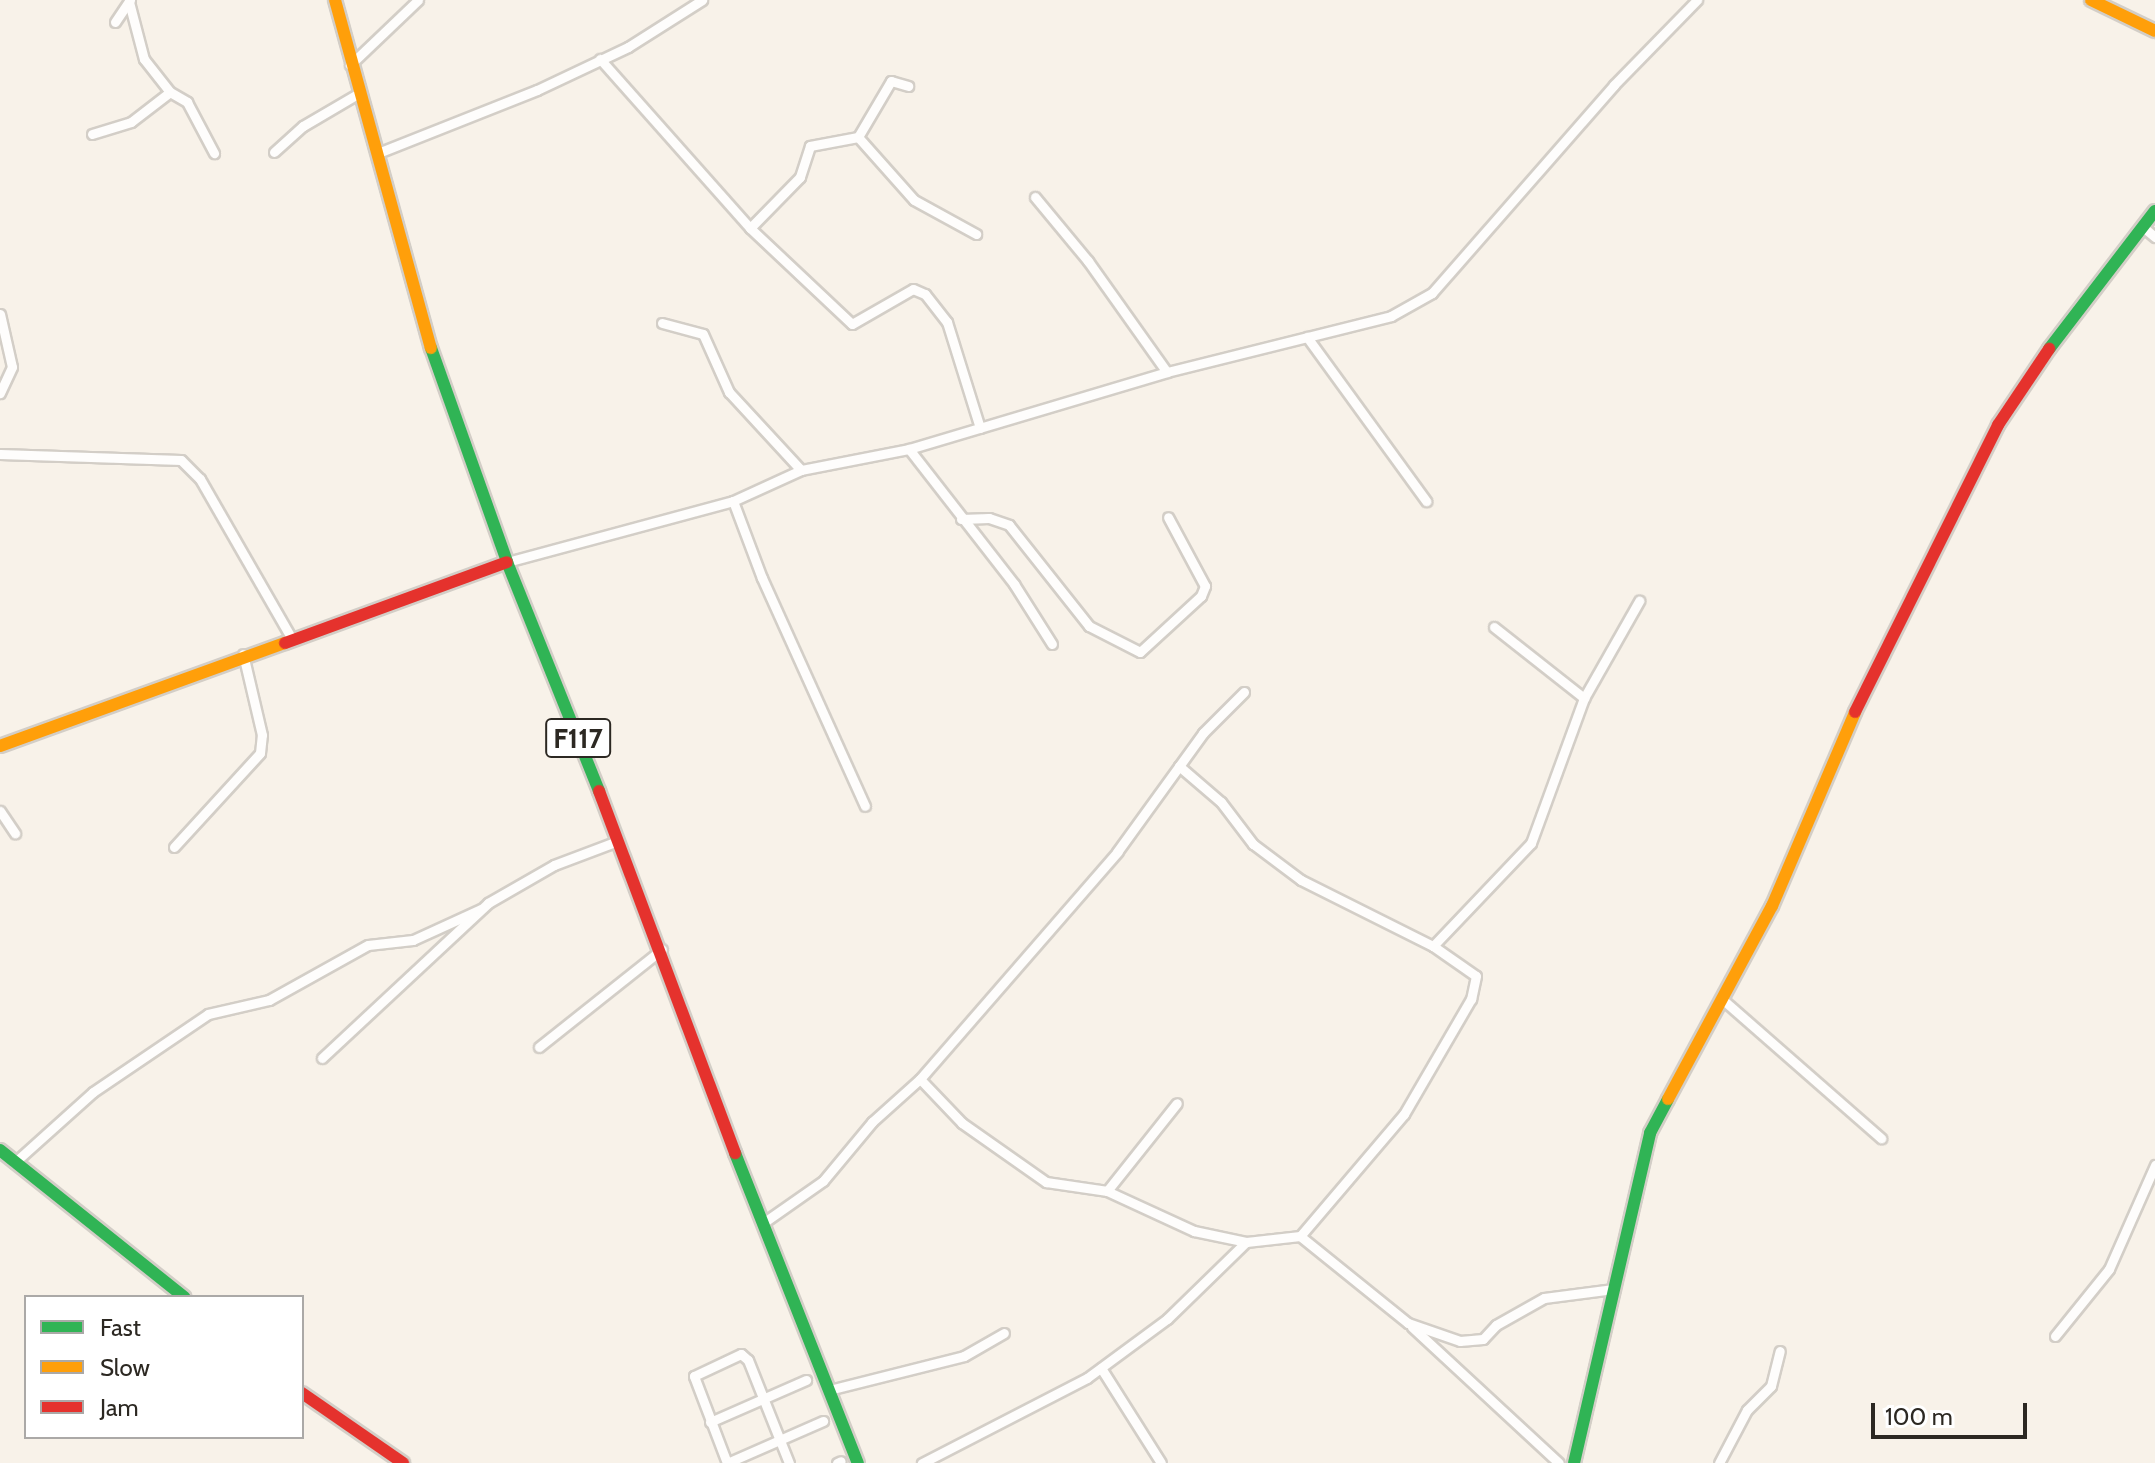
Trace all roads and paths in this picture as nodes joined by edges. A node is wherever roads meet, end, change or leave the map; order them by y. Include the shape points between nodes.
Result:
1 (335, 0) edge
2 (418, 0) edge
3 (702, 0) edge
4 (1697, 0) edge
5 (2091, 0) edge
6 (129, 1) edge
7 (115, 22) dead end
8 (2155, 31) edge
9 (600, 59) junction
10 (350, 65) junction
11 (908, 86) dead end
12 (170, 92) junction
13 (359, 93) junction
14 (92, 134) dead end
15 (858, 137) junction
16 (274, 152) dead end
17 (214, 153) dead end
18 (378, 153) junction
19 (1035, 197) dead end
20 (2155, 211) edge
21 (2143, 227) junction
22 (750, 228) junction
23 (976, 234) dead end
24 (2155, 237) edge
25 (0, 314) edge
26 (662, 323) dead end
27 (1307, 337) junction
28 (1167, 372) junction
29 (0, 393) edge
30 (980, 428) junction
31 (909, 449) junction
32 (0, 454) edge
33 (801, 470) junction
34 (733, 501) junction
35 (1426, 501) dead end
36 (1168, 517) dead end
37 (961, 519) junction
38 (507, 562) junction
39 (1639, 601) dead end
40 (1494, 627) dead end
41 (291, 637) junction
42 (1052, 644) dead end
43 (243, 654) junction
44 (1244, 692) dead end
45 (1584, 698) junction
46 (0, 746) edge
47 (1179, 766) junction
48 (865, 806) dead end
49 (0, 811) edge
50 (15, 833) dead end
51 (618, 841) junction
52 (174, 847) dead end
53 (481, 909) junction
54 (1433, 946) junction
55 (662, 949) junction
56 (1721, 998) junction
57 (539, 1047) dead end
58 (322, 1058) dead end
59 (920, 1079) junction
60 (1177, 1103) dead end
61 (1881, 1138) dead end
62 (0, 1150) edge
63 (14, 1163) junction
64 (2155, 1165) edge
65 (1107, 1191) junction
66 (763, 1223) junction
67 (1300, 1236) junction
68 (1246, 1242) junction
69 (1613, 1289) junction
70 (181, 1295) edge
71 (1408, 1323) junction
72 (1004, 1333) dead end
73 (2055, 1336) dead end
74 (1780, 1351) dead end
75 (1101, 1368) junction
76 (806, 1380) dead end
77 (829, 1390) junction
78 (304, 1394) edge
79 (763, 1398) junction
80 (823, 1421) dead end
81 (710, 1422) junction
82 (780, 1439) junction
83 (403, 1463) edge
84 (727, 1463) edge
85 (789, 1463) edge
86 (858, 1463) edge
87 (922, 1463) edge
88 (1161, 1463) edge
89 (1559, 1463) edge
90 (1574, 1463) edge
91 (1719, 1463) edge

1 - 10 main road, F117
2 - 10 street
3 - 9 street
4 - 27 street via 1614,85 1432,293 1391,316
5 - 8 main road
6 - 7 street
6 - 12 street via 144,59
9 - 18 street
9 - 22 street
10 - 13 main road, F117
11 - 15 street via 891,81
12 - 14 street via 131,122
12 - 17 street via 187,102
13 - 16 street via 303,126
13 - 18 main road, F117
15 - 22 street via 810,146 800,177
15 - 23 street via 914,200
18 - 38 main road, F117 via 435,361
19 - 28 street
20 - 21 main road
21 - 24 street
21 - 56 main road via 2024,381 1998,425 1856,709 1772,906
22 - 30 street via 852,324 913,289 925,294 947,322
25 - 29 street via 12,367
26 - 33 street via 703,334 729,392
27 - 28 street
27 - 35 street
28 - 30 street
30 - 31 street
31 - 33 street
31 - 37 street
32 - 41 street via 181,460 200,479
33 - 34 street
34 - 38 street
34 - 48 street
36 - 37 street via 1205,586 1201,596 1140,652 1089,626 1009,525 989,518
37 - 42 street via 1014,584
38 - 41 main road
38 - 51 main road, F117
39 - 45 street
40 - 45 street
41 - 43 main road
43 - 46 main road
43 - 52 street via 262,735 260,753
44 - 47 street
45 - 54 street via 1531,843 1513,868
47 - 54 street via 1221,802 1253,844 1301,880
47 - 59 street via 1117,852
49 - 50 street
51 - 53 street via 525,879
51 - 55 main road, F117
53 - 58 street
53 - 63 street via 413,940 368,945 269,1000 208,1014 93,1092
54 - 67 street via 1476,976 1471,999 1404,1114
55 - 57 street
55 - 66 main road, F117
56 - 61 street
56 - 69 main road via 1650,1133
59 - 65 street via 962,1123 1017,1166 1046,1182
59 - 66 street via 872,1122 823,1181
60 - 65 street
62 - 63 main road
63 - 70 main road
64 - 73 street via 2109,1269
65 - 68 street via 1194,1231
66 - 77 main road, F117
67 - 68 street
67 - 71 street
68 - 75 street via 1167,1319
69 - 71 street via 1544,1298 1496,1325 1483,1339 1460,1341
69 - 90 main road
71 - 89 street
72 - 77 street via 964,1356
74 - 91 street via 1771,1386 1747,1410
75 - 87 street
75 - 88 street
76 - 79 street
77 - 86 main road, F117
78 - 83 main road
79 - 81 street
79 - 81 street via 745,1355 700,1371 695,1385
79 - 82 street
80 - 82 street
81 - 84 street
82 - 84 street
82 - 85 street

